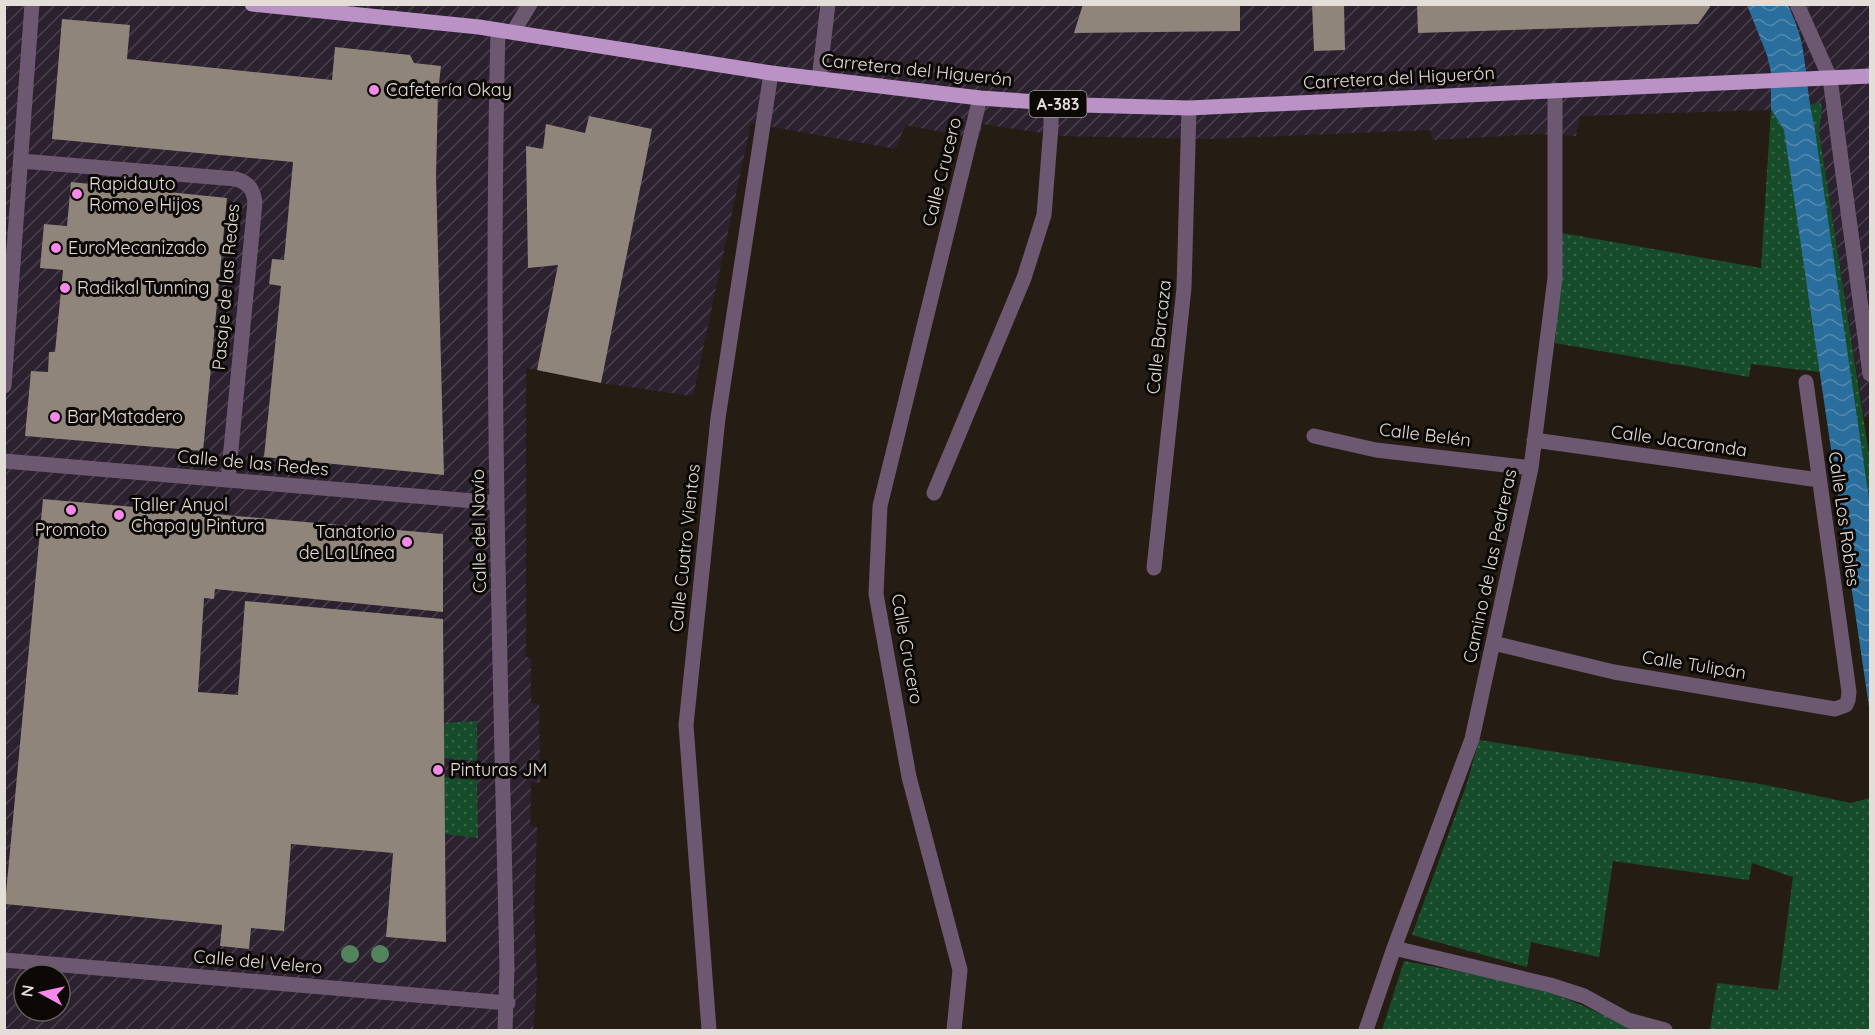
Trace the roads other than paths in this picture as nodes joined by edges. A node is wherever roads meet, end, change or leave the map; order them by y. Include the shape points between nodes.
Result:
1 (32, 4) edge
2 (252, 4) edge
3 (530, 4) edge
4 (828, 4) edge
5 (1797, 4) edge
6 (506, 31) junction
7 (771, 73) junction
8 (1870, 76) edge
9 (1830, 78) junction
10 (819, 79) junction
11 (1555, 90) junction
12 (980, 98) junction
13 (1051, 103) junction
14 (1189, 108) junction
15 (21, 161) junction
16 (1870, 374) edge
17 (1806, 382) dead end
18 (4, 386) edge
19 (1314, 436) dead end
20 (1534, 440) junction
21 (4, 460) edge
22 (1531, 468) junction
23 (228, 480) junction
24 (1819, 480) junction
25 (934, 493) dead end
26 (497, 504) junction
27 (1154, 568) dead end
28 (1493, 643) junction
29 (1845, 662) joint
30 (1394, 948) junction
31 (4, 960) edge
32 (508, 1003) junction
33 (505, 1030) edge
34 (709, 1030) edge
35 (954, 1030) edge
36 (1366, 1030) edge
37 (1665, 1030) edge

1 - 15 street
2 - 6 main road, Carretera del Higuerón / A-383
3 - 6 street
4 - 10 street
5 - 9 street
6 - 7 main road, Carretera del Higuerón / A-383
6 - 26 street, Calle del Navío via 495,321
7 - 10 main road, Carretera del Higuerón / A-383
7 - 34 street, Calle Cuatro Vientos via 718,418 686,725
8 - 9 main road, Carretera del Higuerón / A-383
9 - 11 main road, Carretera del Higuerón / A-383
9 - 16 street
10 - 12 main road, Carretera del Higuerón / A-383
11 - 14 main road, Carretera del Higuerón / A-383
11 - 20 street, Camino de las Pedreras via 1555,278
12 - 13 main road, Carretera del Higuerón / A-383
12 - 35 street, Calle Crucero via 880,506 876,594 909,777 960,970
13 - 14 main road, Carretera del Higuerón / A-383
13 - 25 street via 1044,216 1024,278
14 - 27 street, Calle Barcaza via 1184,288
15 - 18 street
15 - 23 street, Pasaje de las Redes via 236,179 253,190 255,202
17 - 24 street, Calle Los Robles
19 - 22 street, Calle Belén via 1376,450
20 - 22 street, Camino de las Pedreras
20 - 24 street, Calle Jacaranda
21 - 23 street, Calle de las Redes
22 - 28 street, Camino de las Pedreras
23 - 26 street, Calle de las Redes
24 - 29 street, Calle Los Robles
26 - 32 street, Calle del Navío
28 - 29 street, Calle Tulipán via 1614,672 1836,709 1848,700
28 - 30 street, Camino de las Pedreras via 1472,739
30 - 36 street, Camino de las Pedreras
30 - 37 street via 1550,985 1584,996 1628,1020
31 - 32 street, Calle del Velero
32 - 33 street, Calle del Navío

